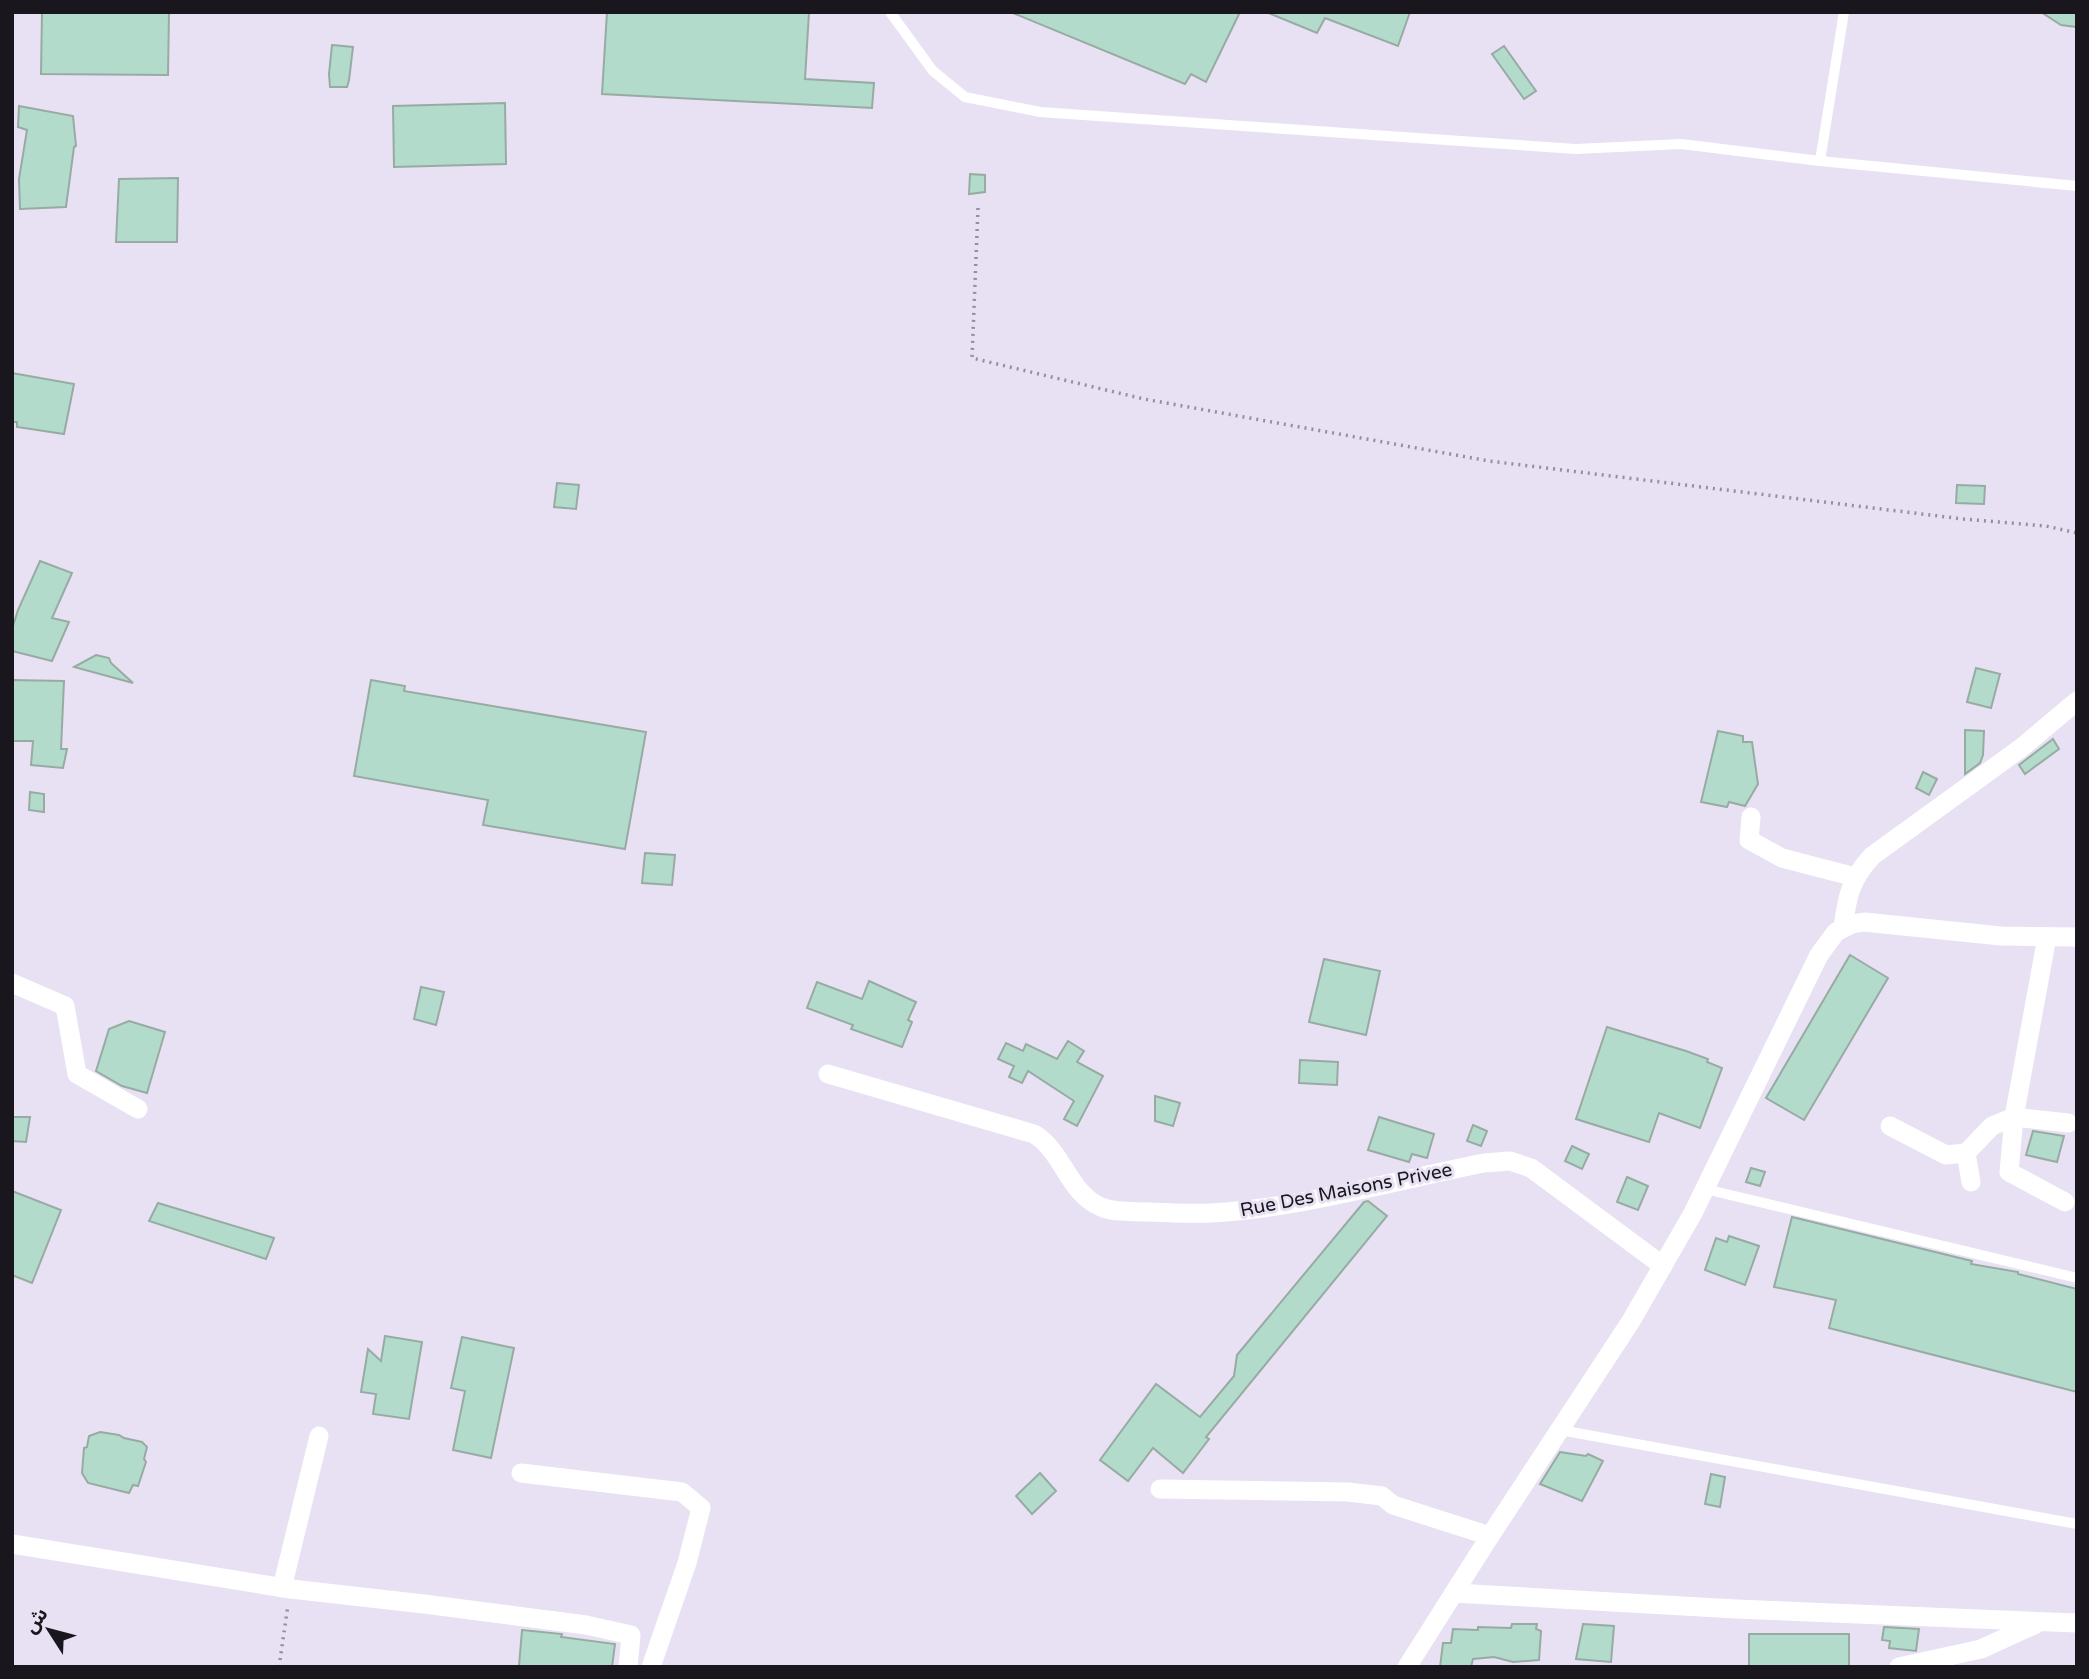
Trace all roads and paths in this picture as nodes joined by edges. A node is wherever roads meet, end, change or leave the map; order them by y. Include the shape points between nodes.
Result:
1 (890, 12) edge
2 (1844, 12) edge
3 (1820, 161) junction
4 (2077, 186) edge
5 (978, 208) dead end
6 (2077, 533) edge
7 (2077, 701) edge
8 (1751, 817) dead end
9 (1856, 877) junction
10 (1843, 928) junction
11 (2047, 937) junction
12 (2077, 937) edge
13 (12, 983) edge
14 (828, 1074) dead end
15 (138, 1109) dead end
16 (2014, 1116) junction
17 (2068, 1123) dead end
18 (1890, 1126) dead end
19 (1966, 1153) junction
20 (1971, 1182) dead end
21 (1705, 1189) junction
22 (2065, 1202) dead end
23 (1663, 1266) junction
24 (2077, 1278) edge
25 (1560, 1430) junction
26 (319, 1436) dead end
27 (521, 1473) dead end
28 (1160, 1489) dead end
29 (2077, 1524) edge
30 (1490, 1536) junction
31 (12, 1544) edge
32 (286, 1589) junction
33 (1454, 1593) junction
34 (2040, 1622) junction
35 (2077, 1623) edge
36 (279, 1667) edge
37 (628, 1667) edge
38 (651, 1667) edge
39 (1407, 1667) edge
40 (1899, 1667) edge

1 - 3 lane via 933,71 965,97 1041,112 1576,149 1681,144
2 - 3 lane
3 - 4 lane
5 - 6 path via 972,358 1144,399 1489,461
7 - 9 street via 2021,748 1883,846
8 - 9 street via 1749,841 1782,858
9 - 10 street via 1846,900
10 - 11 street via 1864,922
10 - 21 street via 1811,969
11 - 12 street
11 - 16 street
13 - 15 street via 65,1006 77,1074
14 - 23 street, Rue Des Maisons Privee via 1034,1134 1050,1147 1081,1193 1109,1210 1186,1214 1248,1209 1510,1161 1531,1168
16 - 17 street
16 - 19 street via 1992,1126
16 - 22 street via 2009,1172
18 - 19 street via 1946,1155
19 - 20 street
21 - 23 street
21 - 24 lane
23 - 25 street
25 - 29 lane
25 - 30 street
26 - 32 street
27 - 38 street via 682,1492 701,1508
28 - 30 street via 1382,1496 1393,1506
30 - 33 street
31 - 32 street
32 - 36 path
32 - 37 street via 586,1625 631,1635
33 - 34 street
33 - 39 street
34 - 35 street
34 - 40 street via 1982,1649

